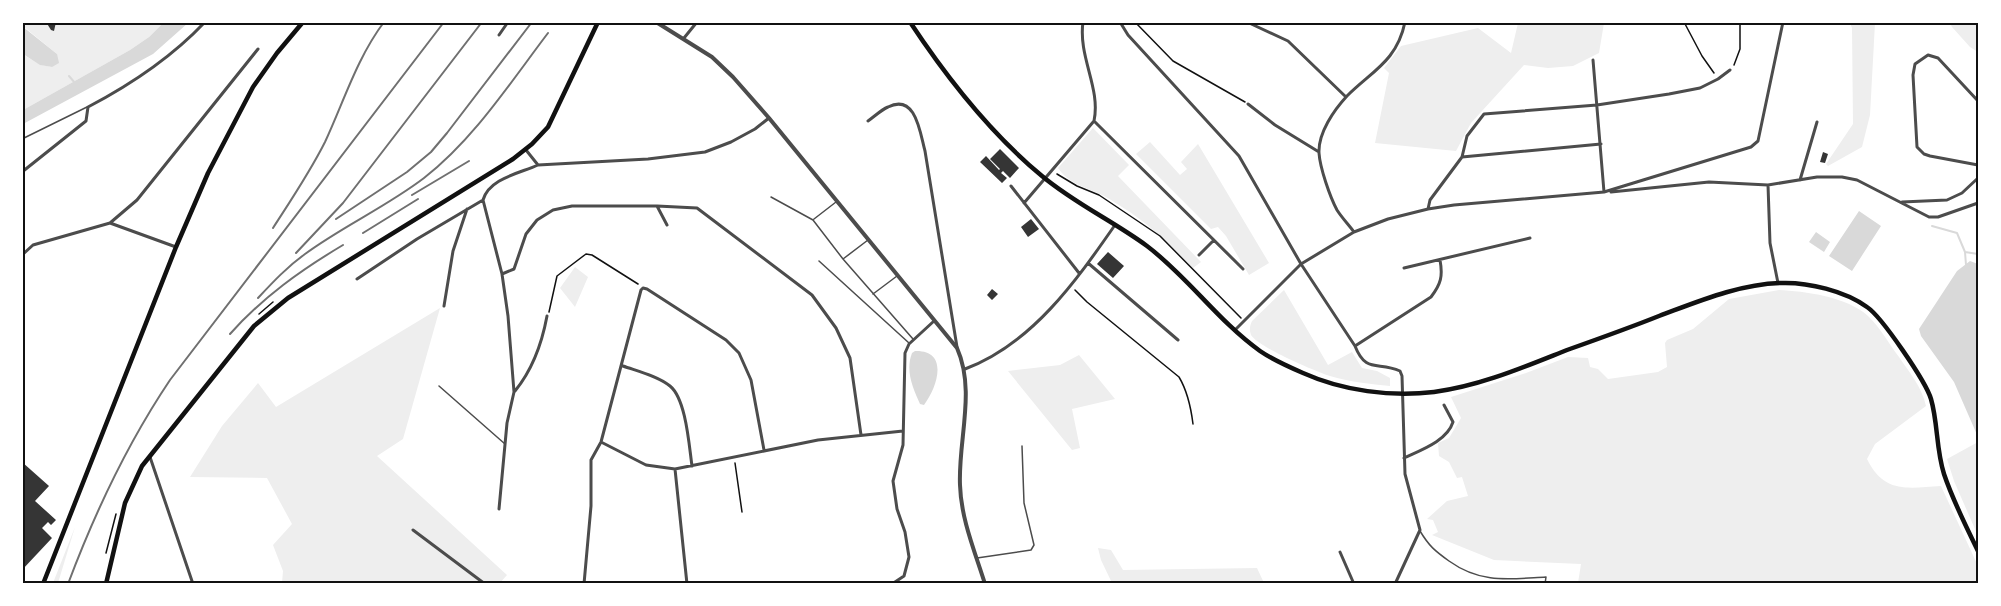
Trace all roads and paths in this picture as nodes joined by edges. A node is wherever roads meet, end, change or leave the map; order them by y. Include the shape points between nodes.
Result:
1 (205, 22) edge
2 (303, 22) edge
3 (508, 22) edge
4 (598, 22) edge
5 (656, 22) edge
6 (697, 22) edge
7 (910, 22) edge
8 (1083, 22) edge
9 (1120, 22) edge
10 (1135, 22) edge
11 (1247, 22) edge
12 (1405, 22) edge
13 (1684, 22) edge
14 (1740, 22) edge
15 (1783, 22) edge
16 (499, 35) dead end
17 (684, 38) junction
18 (258, 49) dead end
19 (1593, 60) dead end
20 (1730, 70) joint
21 (1718, 79) junction
22 (1346, 97) junction
23 (1978, 101) edge
24 (1248, 104) joint
25 (1597, 105) junction
26 (88, 107) junction
27 (769, 118) junction
28 (868, 121) dead end
29 (1094, 121) junction
30 (1817, 122) dead end
31 (22, 139) edge
32 (1600, 144) junction
33 (526, 150) junction
34 (1319, 152) junction
35 (1462, 157) junction
36 (538, 165) junction
37 (1978, 165) edge
38 (1051, 170) junction
39 (22, 172) edge
40 (1044, 178) junction
41 (1978, 178) edge
42 (1800, 180) junction
43 (1768, 185) junction
44 (1011, 186) dead end
45 (1604, 192) junction
46 (771, 197) dead end
47 (483, 200) junction
48 (837, 201) junction
49 (1024, 202) junction
50 (1900, 202) junction
51 (1978, 203) edge
52 (657, 206) junction
53 (467, 208) junction
54 (1428, 208) junction
55 (813, 220) junction
56 (111, 223) junction
57 (1115, 224) junction
58 (667, 225) dead end
59 (1354, 232) junction
60 (1530, 238) dead end
61 (868, 240) junction
62 (1214, 240) junction
63 (176, 247) junction
64 (22, 255) edge
65 (1199, 255) dead end
66 (843, 260) junction
67 (1440, 260) junction
68 (819, 261) dead end
69 (1088, 263) junction
70 (1301, 264) junction
71 (1404, 268) dead end
72 (1243, 269) dead end
73 (1079, 273) junction
74 (502, 274) junction
75 (898, 275) junction
76 (357, 279) dead end
77 (1778, 283) junction
78 (1070, 285) junction
79 (643, 288) junction
80 (873, 294) junction
81 (274, 301) dead end
82 (444, 306) dead end
83 (548, 316) joint
84 (256, 317) dead end
85 (1241, 318) dead end
86 (934, 321) junction
87 (1235, 330) junction
88 (913, 340) junction
89 (1178, 340) dead end
90 (909, 344) junction
91 (1355, 346) junction
92 (957, 348) junction
93 (622, 366) junction
94 (965, 369) junction
95 (440, 386) dead end
96 (514, 392) junction
97 (1404, 394) junction
98 (1444, 405) dead end
99 (1193, 424) dead end
100 (903, 431) junction
101 (861, 435) junction
102 (601, 442) junction
103 (506, 445) junction
104 (1022, 446) dead end
105 (764, 450) junction
106 (150, 455) junction
107 (734, 457) junction
108 (1404, 458) junction
109 (692, 466) junction
110 (675, 469) junction
111 (499, 509) dead end
112 (116, 512) dead end
113 (742, 512) dead end
114 (413, 530) dead end
115 (1420, 530) junction
116 (1978, 551) edge
117 (1340, 552) dead end
118 (106, 553) dead end
119 (976, 558) junction
120 (43, 584) edge
121 (106, 584) edge
122 (193, 584) edge
123 (485, 584) edge
124 (584, 584) edge
125 (687, 584) edge
126 (892, 584) edge
127 (985, 584) edge
128 (1354, 584) edge
129 (1395, 584) edge
130 (1545, 584) edge

1 - 26 street via 153,69
2 - 63 main road via 263,71 244,102
3 - 16 street
4 - 33 main road via 551,121
5 - 17 street
6 - 17 street
7 - 40 main road via 952,82
8 - 29 street via 1083,51 1095,97
9 - 70 street via 1239,156
10 - 24 path via 1173,62
11 - 22 street via 1288,41
12 - 22 street via 1402,37 1389,58
13 - 21 path
14 - 20 path via 1740,49
15 - 45 street via 1758,141 1751,147
17 - 27 street via 712,57
18 - 56 street via 137,200
19 - 25 street
20 - 21 street
21 - 25 street via 1690,90
22 - 34 street via 1330,118
23 - 37 street via 1938,58 1928,55 1915,64 1917,147 1930,156
24 - 34 street
25 - 32 street
25 - 35 street via 1484,114 1467,136
26 - 31 lane
26 - 39 street via 86,121
27 - 36 street via 731,142 698,153
27 - 48 street
28 - 92 street via 900,104 912,110 916,119 925,151
29 - 38 street
29 - 62 street
30 - 42 street
32 - 35 street
32 - 45 street
33 - 36 street
33 - 106 main road via 268,312
34 - 59 street via 1337,210
35 - 54 street
36 - 47 street via 512,173 486,192
38 - 40 street
38 - 85 path via 1099,195 1160,236
40 - 49 street
40 - 57 main road
41 - 50 street via 1947,200
42 - 43 street
42 - 50 street via 1857,180
43 - 45 street via 1709,182
43 - 77 street via 1770,243
44 - 49 street
45 - 54 street
46 - 55 lane
47 - 53 street
47 - 74 street
48 - 55 lane
48 - 61 street
49 - 73 street
50 - 51 street via 1929,217
52 - 58 street
52 - 74 street via 572,206 553,210 532,225 514,269
52 - 101 street via 697,208 812,295 836,328 850,358
53 - 76 street
53 - 82 street via 453,251
54 - 59 street
55 - 66 lane
56 - 63 street
56 - 64 street via 33,245
57 - 69 street
57 - 87 main road via 1172,266
59 - 70 street
60 - 67 street
61 - 66 lane
61 - 75 street
62 - 65 street
62 - 72 street
63 - 120 main road
66 - 80 lane
67 - 71 street
67 - 91 street via 1442,279 1431,297
68 - 90 lane
69 - 73 street
69 - 89 street
70 - 87 street
70 - 91 street
73 - 78 street
74 - 96 street
75 - 80 lane
75 - 86 street
77 - 97 main road via 1700,301 1475,383 1437,392
77 - 116 main road via 1814,287 1848,297 1865,305 1878,318 1929,393 1943,470
78 - 94 street via 1028,330
78 - 99 path via 1179,377
79 - 83 path via 586,254 557,276
79 - 93 street
79 - 105 street via 726,340 739,353 751,380
80 - 88 lane
81 - 84 path
83 - 96 street via 530,369
86 - 88 street
86 - 92 street
87 - 97 main road via 1265,354 1305,374 1358,388
88 - 90 street
90 - 100 street via 905,353
91 - 97 street via 1368,365 1400,370
92 - 94 street
93 - 102 street
93 - 109 street via 664,382 675,391
94 - 119 street via 960,492
95 - 103 lane
96 - 103 street
97 - 108 street
98 - 108 street via 1453,422 1451,428 1429,447
100 - 101 street
100 - 126 street via 894,491 909,557 904,576
101 - 105 street
102 - 110 street via 646,465
102 - 124 street via 591,460
103 - 111 street
104 - 119 lane via 1024,502 1034,545 1031,550
105 - 107 street
106 - 121 main road via 125,503
106 - 122 street
107 - 109 street
107 - 113 path
108 - 115 street
109 - 110 street
110 - 125 street
112 - 118 path
114 - 123 street
115 - 129 street
115 - 130 lane via 1429,547 1472,575 1498,579 1546,577
117 - 128 street
119 - 127 street

